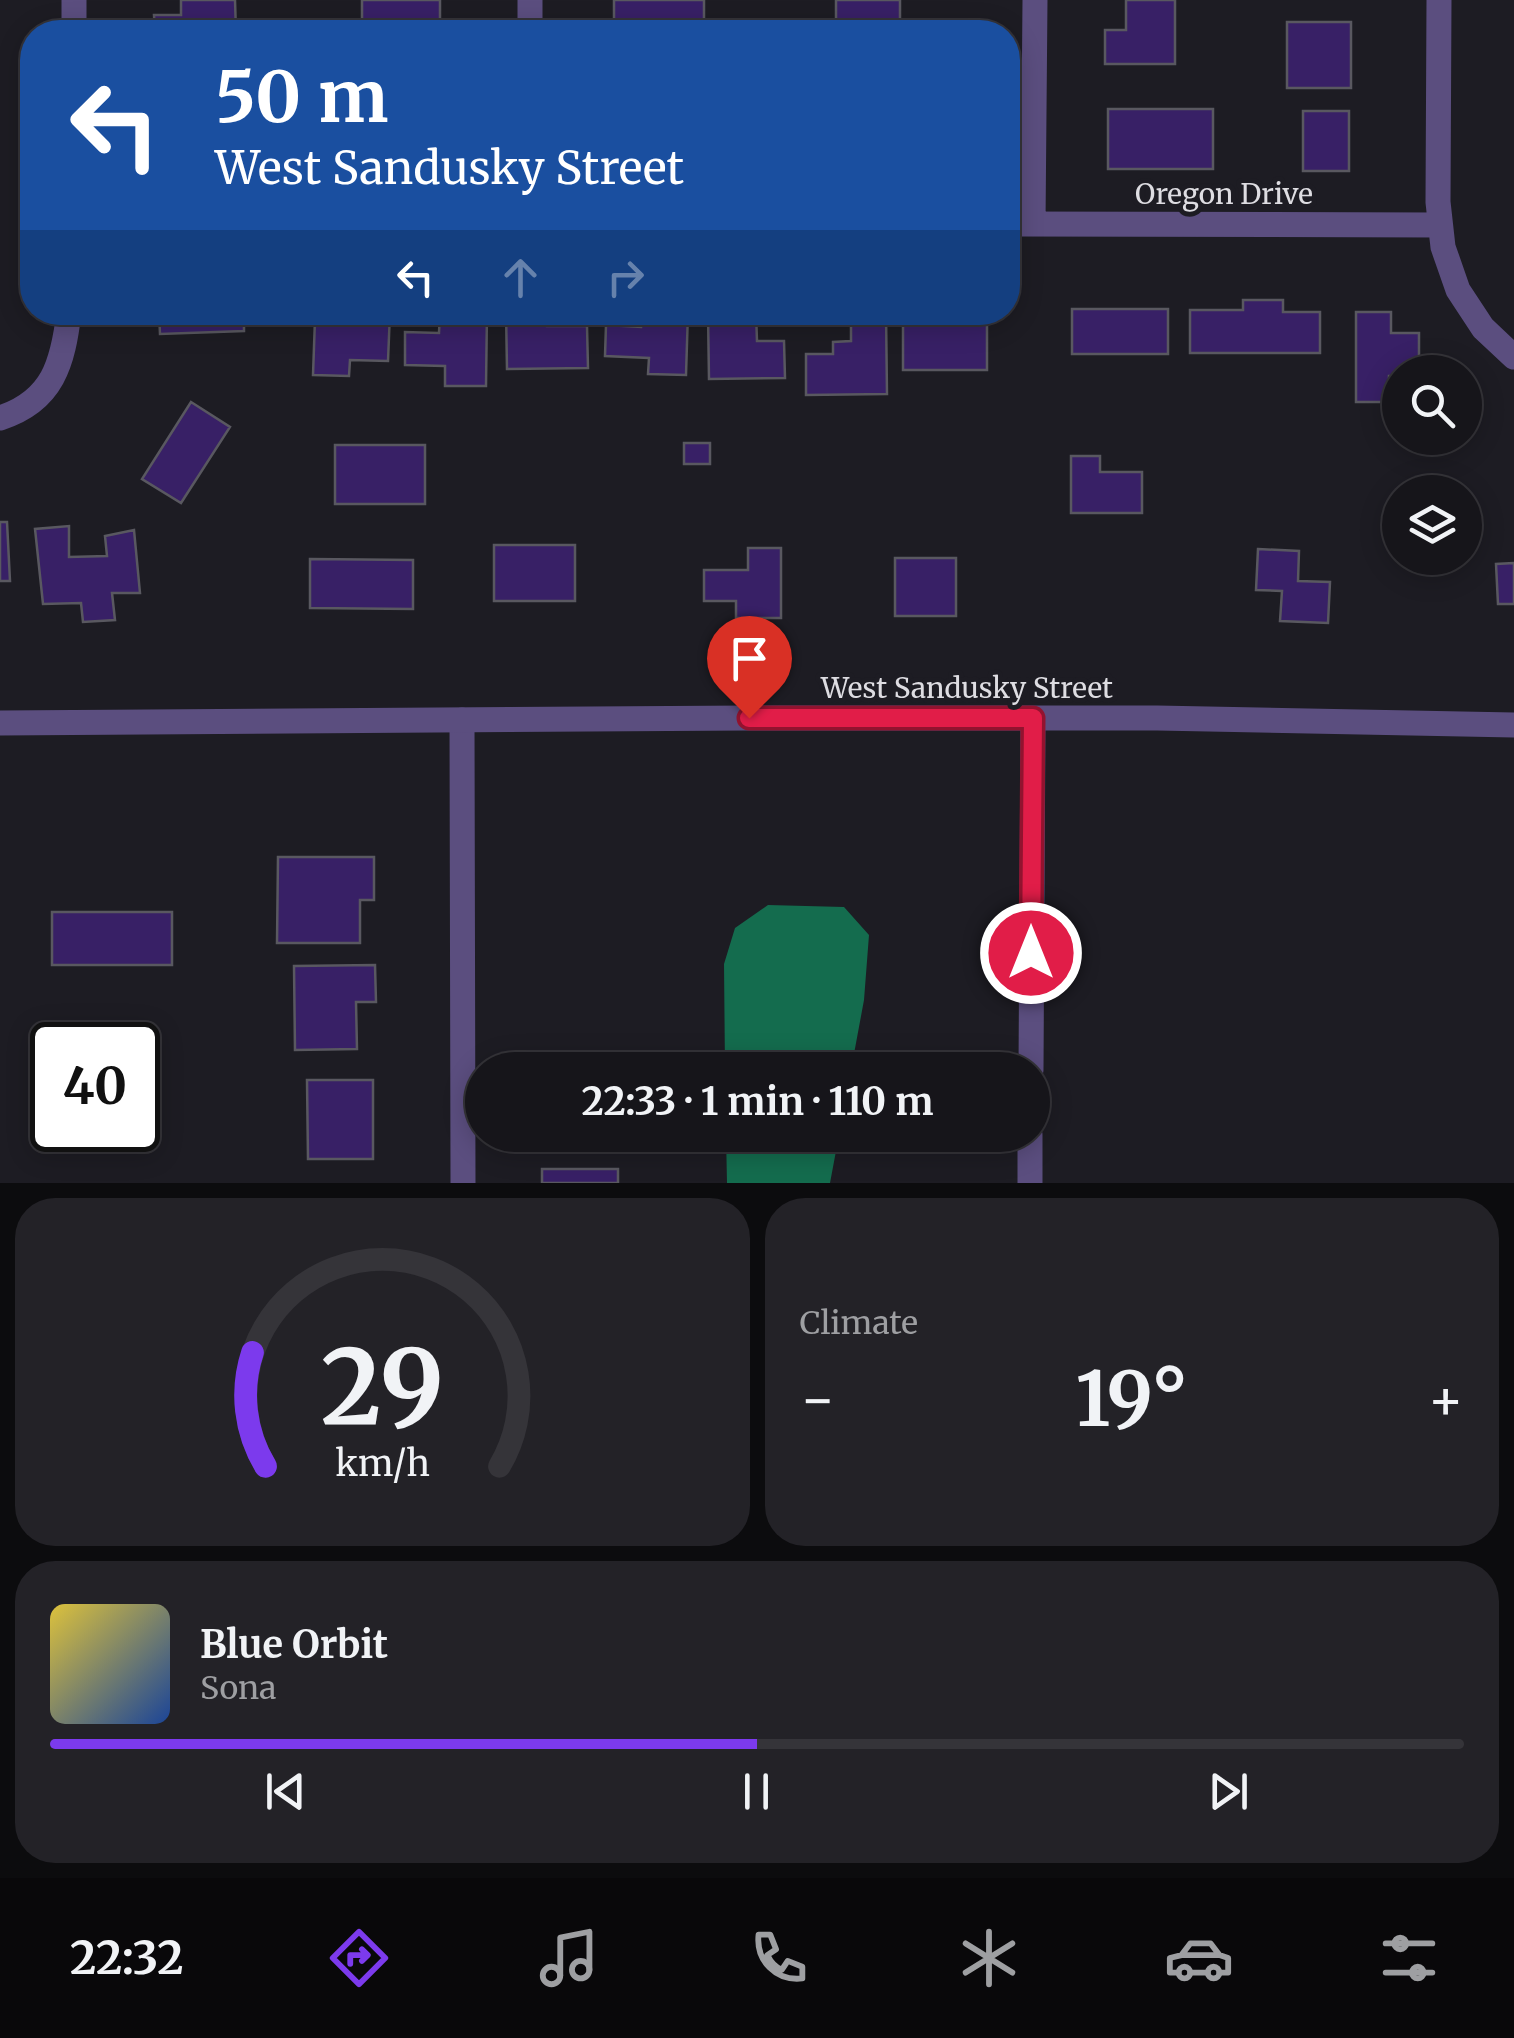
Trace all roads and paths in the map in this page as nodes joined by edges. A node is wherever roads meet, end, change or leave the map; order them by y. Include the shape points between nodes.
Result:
1 (1035, 0) edge
2 (1439, 0) edge
3 (1020, 224) edge
4 (1440, 225) junction
5 (68, 325) edge
6 (1514, 357) edge
7 (0, 418) edge
8 (1033, 718) junction
9 (462, 720) junction
10 (0, 723) edge
11 (1514, 725) edge
12 (1031, 1052) edge
13 (1030, 1152) edge
14 (463, 1183) edge
15 (1030, 1183) edge

1 - 3 street
2 - 4 street
3 - 4 street, Oregon Drive
4 - 6 street via 1458,290 1483,328
5 - 7 street via 50,384 24,409
8 - 9 street, West Sandusky Street
8 - 11 street, West Sandusky Street
8 - 12 street
9 - 10 street, West Sandusky Street
9 - 14 street
13 - 15 street

